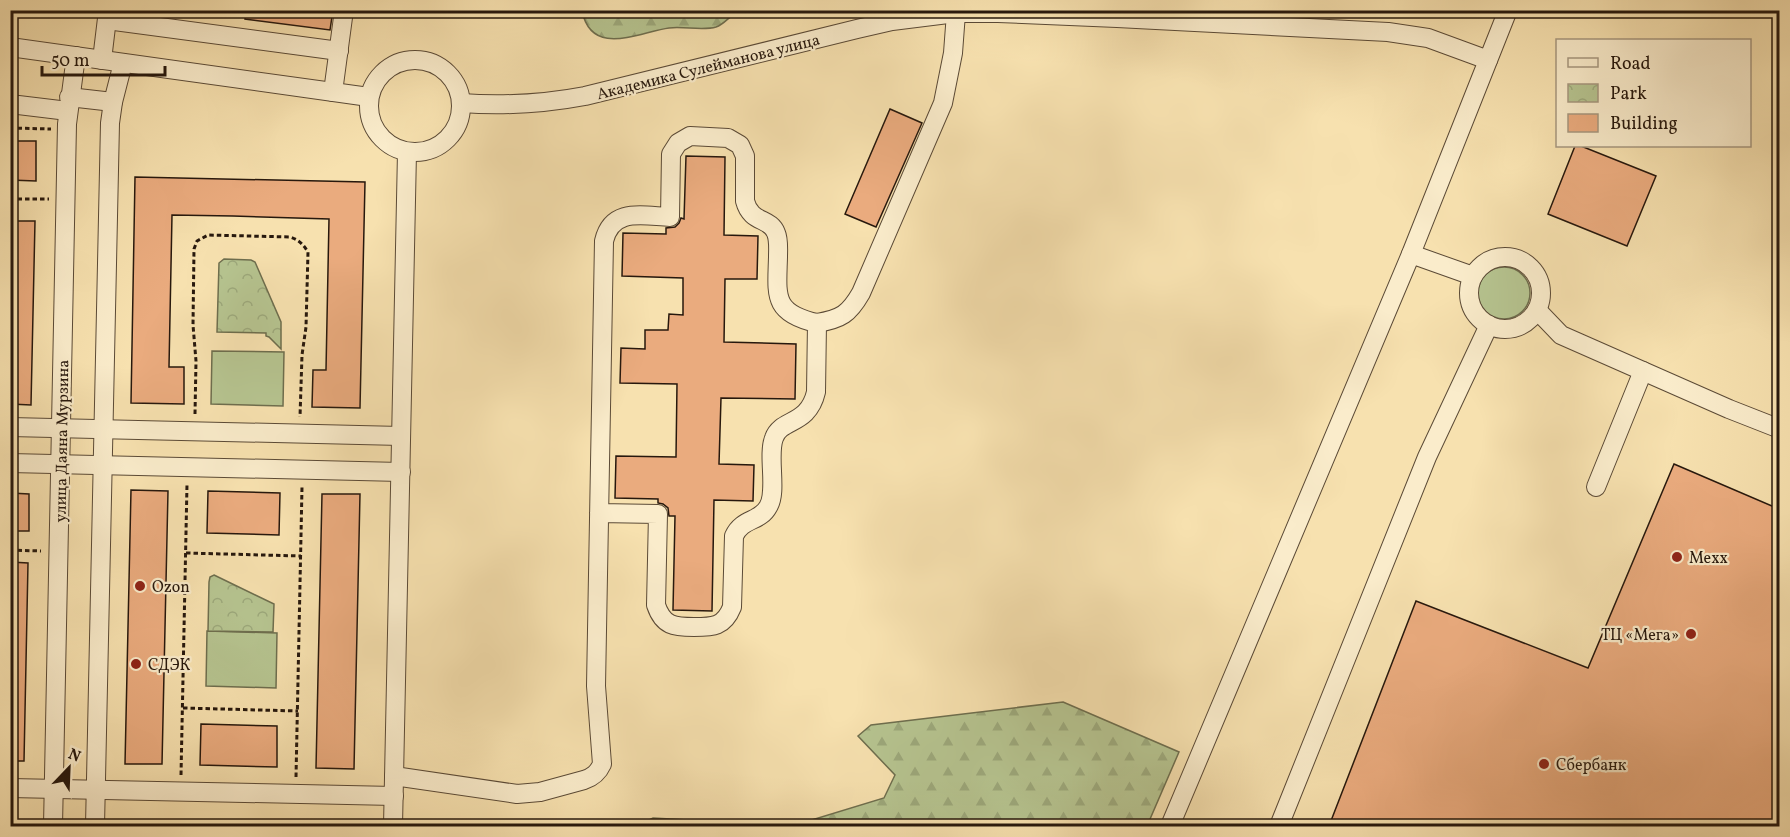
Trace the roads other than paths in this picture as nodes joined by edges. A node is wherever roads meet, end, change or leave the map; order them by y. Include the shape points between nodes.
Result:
1 (344, 10) edge
2 (1508, 10) edge
3 (956, 14) junction
4 (1118, 14) edge
5 (108, 15) edge
6 (10, 47) edge
7 (339, 51) junction
8 (76, 56) junction
9 (102, 60) junction
10 (1488, 60) junction
11 (123, 63) junction
12 (333, 92) junction
13 (369, 97) junction
14 (113, 102) junction
15 (461, 103) junction
16 (10, 104) edge
17 (68, 112) junction
18 (407, 152) junction
19 (1411, 254) junction
20 (1473, 276) junction
21 (1537, 310) junction
22 (817, 323) junction
23 (1489, 325) junction
24 (1643, 371) junction
25 (10, 427) edge
26 (61, 428) junction
27 (104, 429) junction
28 (1779, 429) edge
29 (401, 436) junction
30 (10, 463) edge
31 (60, 464) junction
32 (103, 465) junction
33 (401, 472) junction
34 (1596, 487) dead end
35 (599, 513) junction
36 (394, 776) junction
37 (10, 788) edge
38 (54, 789) junction
39 (96, 790) junction
40 (394, 796) junction
41 (53, 826) edge
42 (96, 826) edge
43 (393, 826) edge
44 (1170, 826) edge
45 (1279, 826) edge

1 - 7 street
2 - 10 street
3 - 4 street, Академика Сулейманова улица
3 - 15 street, Академика Сулейманова улица via 880,23 559,101
3 - 22 street via 943,103 861,292 846,313
4 - 10 street, Академика Сулейманова улица via 1388,32 1428,38
5 - 7 street
5 - 9 street
6 - 8 street
7 - 12 street
8 - 9 street
8 - 17 street, улица Даяна Мурзина
9 - 11 street
10 - 19 street
11 - 12 street
11 - 14 street
12 - 13 street
13 - 15 street via 376,81 389,68 406,61 424,61 451,77
13 - 18 street via 374,128 384,141
14 - 17 street
14 - 27 street
15 - 18 street via 458,124 446,141 428,150
16 - 17 street
17 - 26 street, улица Даяна Мурзина
18 - 29 street
19 - 20 street
19 - 44 street
20 - 21 street via 1492,260 1505,257 1522,261 1536,274 1541,290
20 - 23 street via 1469,289 1471,307
21 - 23 street via 1519,326 1502,329
21 - 24 street via 1561,335
22 - 35 street via 814,400 803,415 777,432 772,446 771,501 764,513 736,530 732,607 724,621 710,627 676,627 663,619 656,605 658,514
22 - 35 street via 791,314 777,296 776,233 746,207 745,156 740,145 722,138 690,136 678,143 671,154 670,217 627,216 612,224 604,241
23 - 45 street via 1427,457
24 - 28 street
24 - 34 street
25 - 26 street
26 - 27 street
26 - 31 street, улица Даяна Мурзина
27 - 29 street
27 - 32 street
29 - 33 street
30 - 31 street
31 - 32 street
31 - 38 street, улица Даяна Мурзина
32 - 33 street
32 - 39 street
33 - 36 street
35 - 36 street via 599,770 584,780 517,794
36 - 40 street
37 - 38 street
38 - 39 street
38 - 41 street, улица Даяна Мурзина
39 - 40 street
39 - 42 street
40 - 43 street

